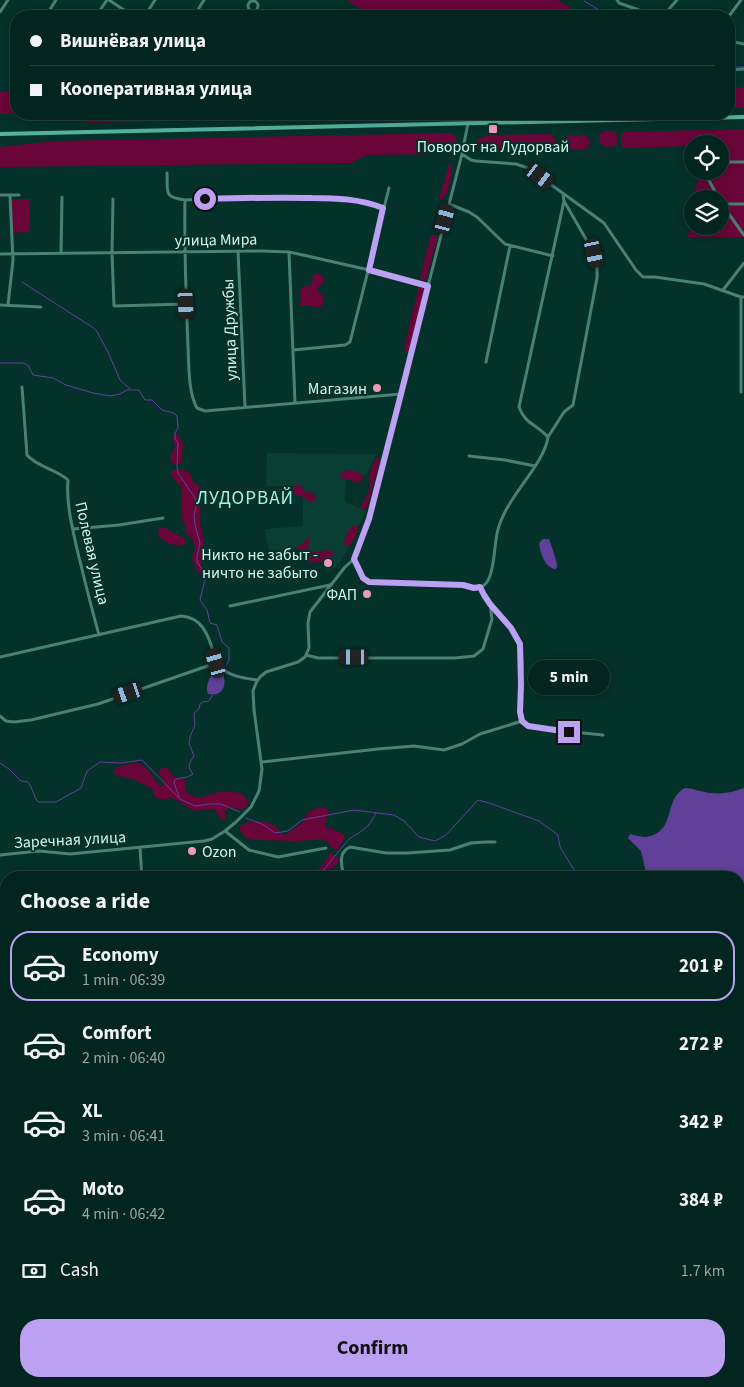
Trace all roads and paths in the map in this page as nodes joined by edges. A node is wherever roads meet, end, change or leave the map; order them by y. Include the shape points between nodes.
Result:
1 (8, 0) edge
2 (108, 0) edge
3 (617, 0) edge
4 (677, 0) edge
5 (124, 10) edge
6 (640, 10) edge
7 (668, 10) edge
8 (0, 12) edge
9 (578, 120) edge
10 (468, 122) junction
11 (0, 134) edge
12 (462, 154) junction
13 (729, 162) edge
14 (744, 162) edge
15 (167, 173) dead end
16 (389, 188) dead end
17 (563, 194) junction
18 (0, 195) edge
19 (19, 195) dead end
20 (10, 196) junction
21 (62, 197) dead end
22 (112, 199) dead end
23 (185, 200) junction
24 (564, 201) junction
25 (449, 204) junction
26 (729, 204) edge
27 (744, 204) edge
28 (383, 208) junction
29 (729, 214) edge
30 (744, 235) edge
31 (510, 246) junction
32 (238, 251) junction
33 (184, 252) junction
34 (289, 252) junction
35 (12, 253) junction
36 (61, 253) junction
37 (112, 253) junction
38 (0, 254) edge
39 (553, 256) junction
40 (744, 263) edge
41 (369, 270) junction
42 (428, 286) junction
43 (722, 290) junction
44 (742, 297) edge
45 (186, 304) junction
46 (0, 305) edge
47 (8, 305) junction
48 (41, 307) dead end
49 (293, 350) junction
50 (486, 362) dead end
51 (22, 387) dead end
52 (741, 392) dead end
53 (401, 394) junction
54 (295, 403) junction
55 (245, 407) junction
56 (548, 437) junction
57 (469, 456) dead end
58 (535, 466) junction
59 (163, 518) dead end
60 (72, 529) junction
61 (354, 559) junction
62 (331, 584) junction
63 (480, 587) junction
64 (490, 604) junction
65 (230, 606) dead end
66 (99, 635) junction
67 (306, 655) junction
68 (0, 656) edge
69 (216, 663) junction
70 (258, 680) junction
71 (0, 716) edge
72 (522, 721) junction
73 (602, 735) dead end
74 (262, 762) junction
75 (225, 831) junction
76 (495, 842) dead end
77 (140, 848) junction
78 (326, 848) dead end
79 (0, 855) edge
80 (142, 871) edge
81 (343, 871) edge

1 - 8 street
2 - 5 street
3 - 6 street
4 - 7 street
9 - 10 main road
10 - 11 main road
10 - 12 street
12 - 17 street via 476,162 524,166
12 - 25 street
13 - 14 street
15 - 23 street via 169,195
16 - 28 street
17 - 24 street
17 - 43 street via 604,223 643,277 704,284
18 - 20 street
19 - 20 street
20 - 35 street
21 - 36 street
22 - 37 street
23 - 28 street via 337,198
23 - 33 street
24 - 39 street
24 - 56 street via 594,253 597,278 573,405 564,412
25 - 31 street via 477,217
25 - 42 street
26 - 27 street
28 - 41 street
29 - 30 street
31 - 39 street
31 - 50 street
32 - 33 street, улица Мира
32 - 34 street, улица Мира
32 - 55 street, улица Дружбы
33 - 37 street, улица Мира
33 - 45 street
34 - 41 street, улица Мира
34 - 49 street
35 - 36 street, улица Мира
35 - 38 street, улица Мира
35 - 47 street
36 - 37 street, улица Мира
37 - 45 street via 114,306
39 - 56 street via 519,407 522,416
40 - 43 street
41 - 42 street, улица Мира
41 - 49 street via 348,344
42 - 53 street
43 - 44 street
44 - 52 street
45 - 55 street via 194,403 199,410 205,411
46 - 47 street
47 - 48 street
49 - 54 street
51 - 60 street, Полевая улица via 26,455 68,480
53 - 54 street
53 - 61 street via 369,519
54 - 55 street
56 - 58 street
57 - 58 street
58 - 63 street via 504,513 496,537 490,577
59 - 60 street
60 - 66 street, Полевая улица
61 - 62 street
61 - 63 street via 363,578 369,582
62 - 65 street
62 - 67 street via 309,616
63 - 64 street
64 - 67 street via 492,619 486,643 474,656 318,658
64 - 72 street via 520,644
66 - 68 street
66 - 69 street via 186,616 203,627
67 - 70 street via 298,662 266,672
69 - 70 street via 234,676
69 - 71 street via 98,704 31,720 10,722
70 - 74 street, Заречная улица via 253,697
72 - 73 street via 539,728
72 - 74 street via 444,750 414,746 378,748
74 - 75 street, Заречная улица via 262,777 256,797 246,813
75 - 77 street, Заречная улица via 212,839 195,843
75 - 78 street via 248,850 278,857
76 - 81 street via 408,853 350,847 342,855
77 - 79 street, Заречная улица
77 - 80 street

